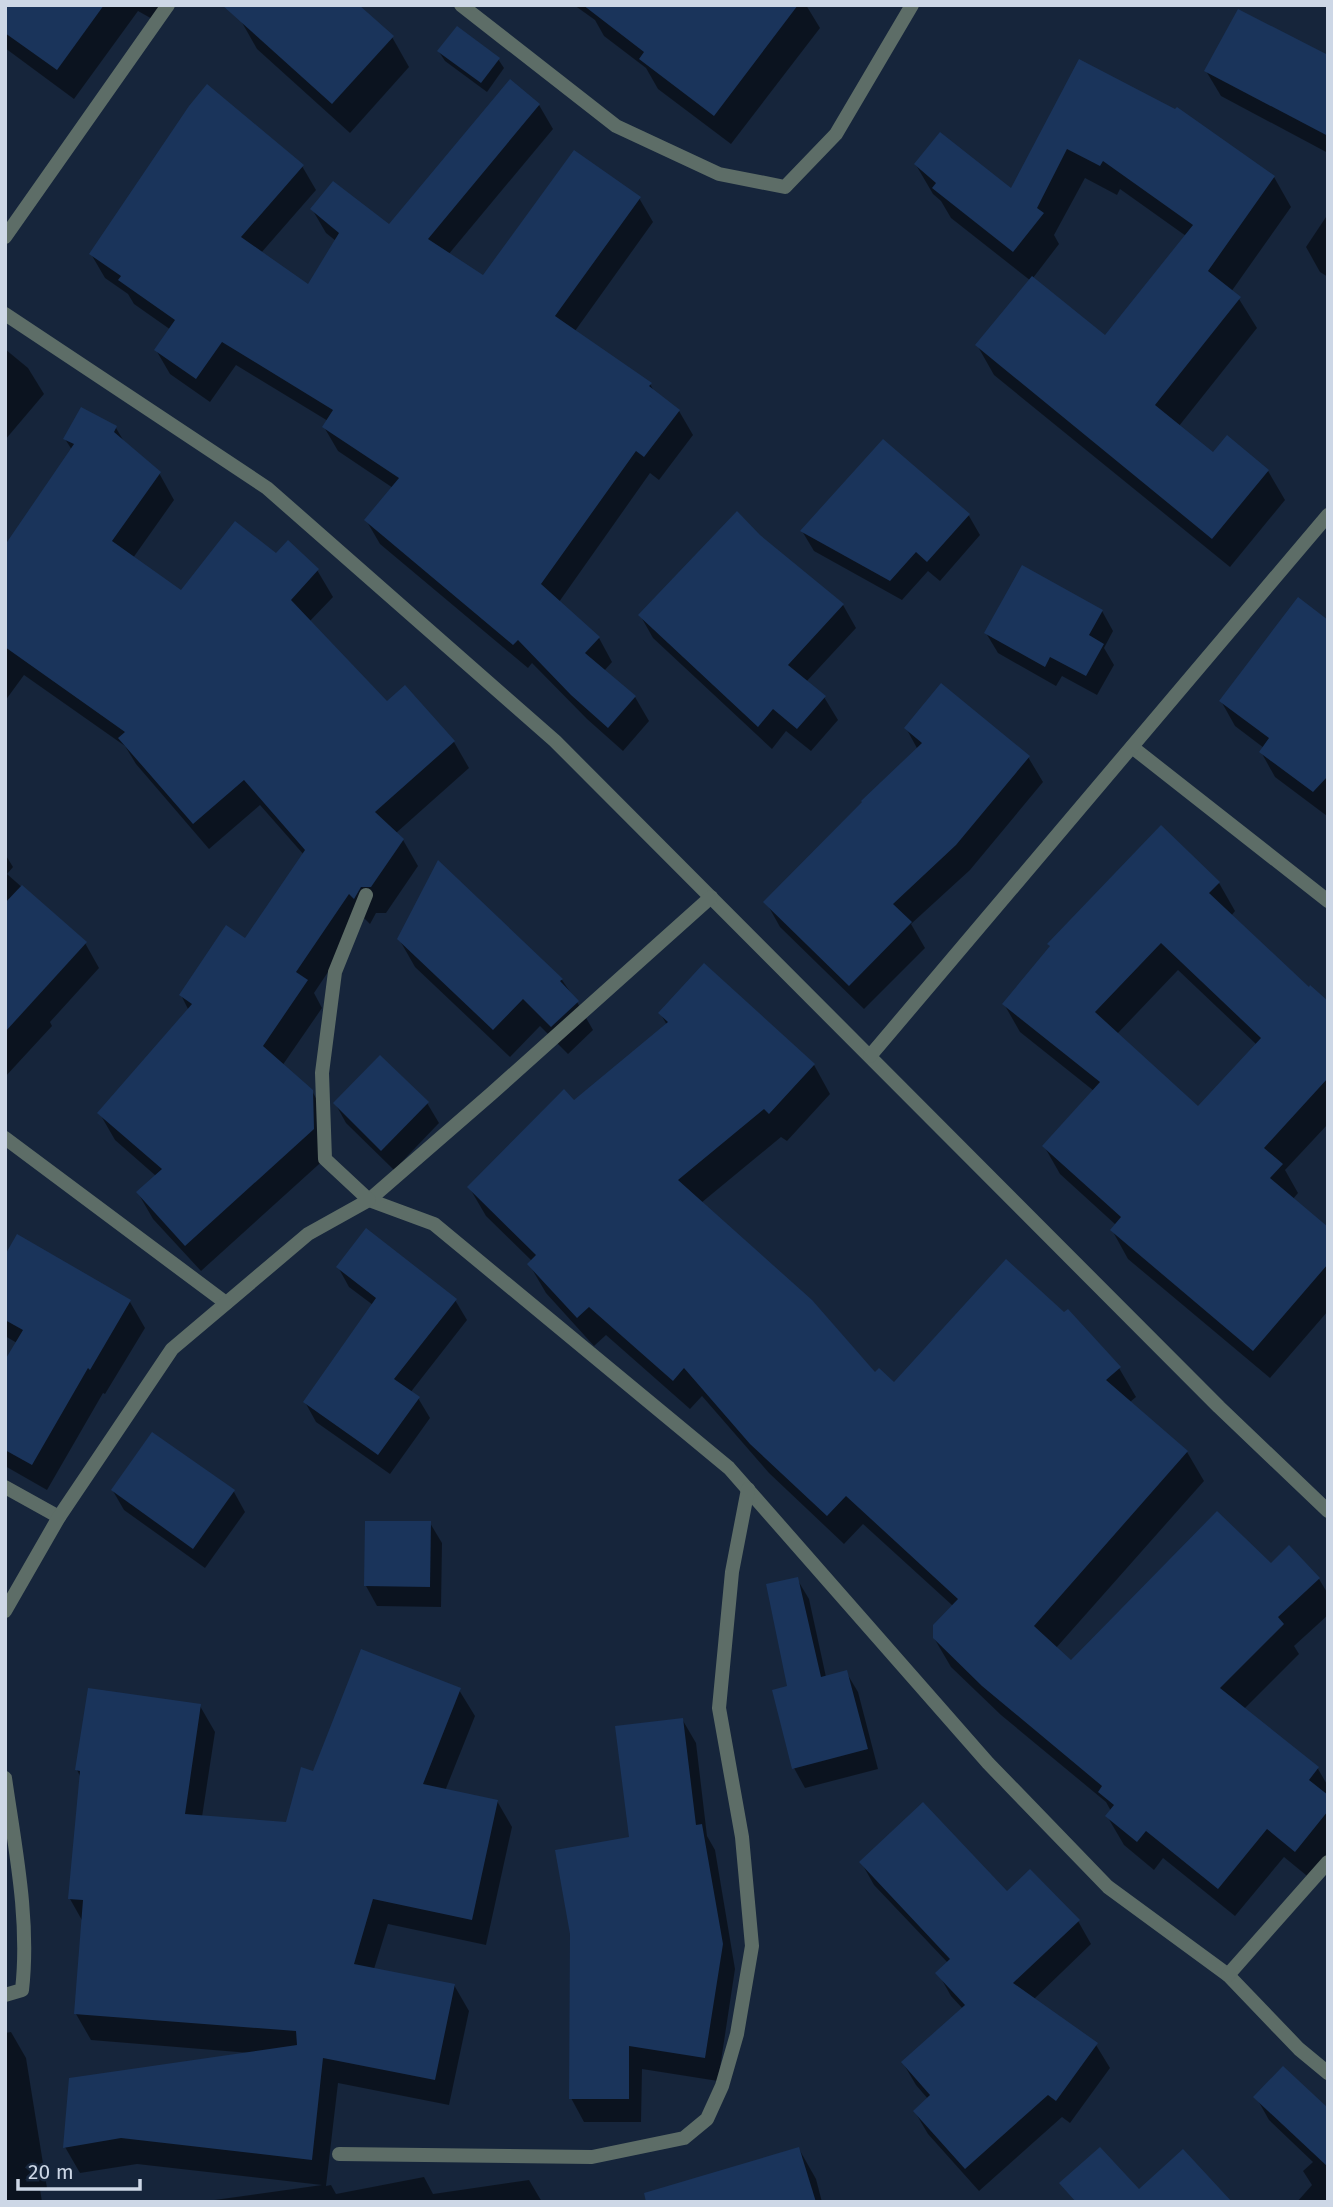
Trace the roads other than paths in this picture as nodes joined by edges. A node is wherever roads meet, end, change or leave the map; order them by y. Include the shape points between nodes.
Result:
1 (168, 5) edge
2 (461, 5) edge
3 (912, 5) edge
4 (5, 237) edge
5 (5, 314) edge
6 (1328, 515) edge
7 (1132, 747) junction
8 (366, 895) dead end
9 (711, 897) junction
10 (1328, 901) edge
11 (870, 1056) junction
12 (5, 1138) edge
13 (369, 1200) junction
14 (226, 1303) junction
15 (5, 1487) edge
16 (748, 1489) junction
17 (1328, 1511) edge
18 (59, 1517) junction
19 (5, 1611) edge
20 (5, 1778) edge
21 (1328, 1862) edge
22 (1228, 1975) junction
23 (5, 1995) edge
24 (1328, 2073) edge
25 (339, 2154) dead end

1 - 4 street
2 - 3 street via 616,125 719,174 785,187 836,134
5 - 9 street via 267,488 555,741
6 - 7 street
7 - 10 street
7 - 11 street
8 - 13 street via 335,972 322,1073 325,1160
9 - 11 street
9 - 13 street
11 - 17 street
12 - 14 street
13 - 14 street via 308,1234
13 - 16 street via 434,1224 729,1468
14 - 18 street via 172,1349
15 - 18 street
16 - 22 street via 988,1763 1108,1887
16 - 25 street via 732,1572 719,1708 742,1837 752,1946 737,2035 722,2086 706,2119 684,2138 592,2157
18 - 19 street
20 - 23 street via 26,1959 22,1990
21 - 22 street
22 - 24 street

